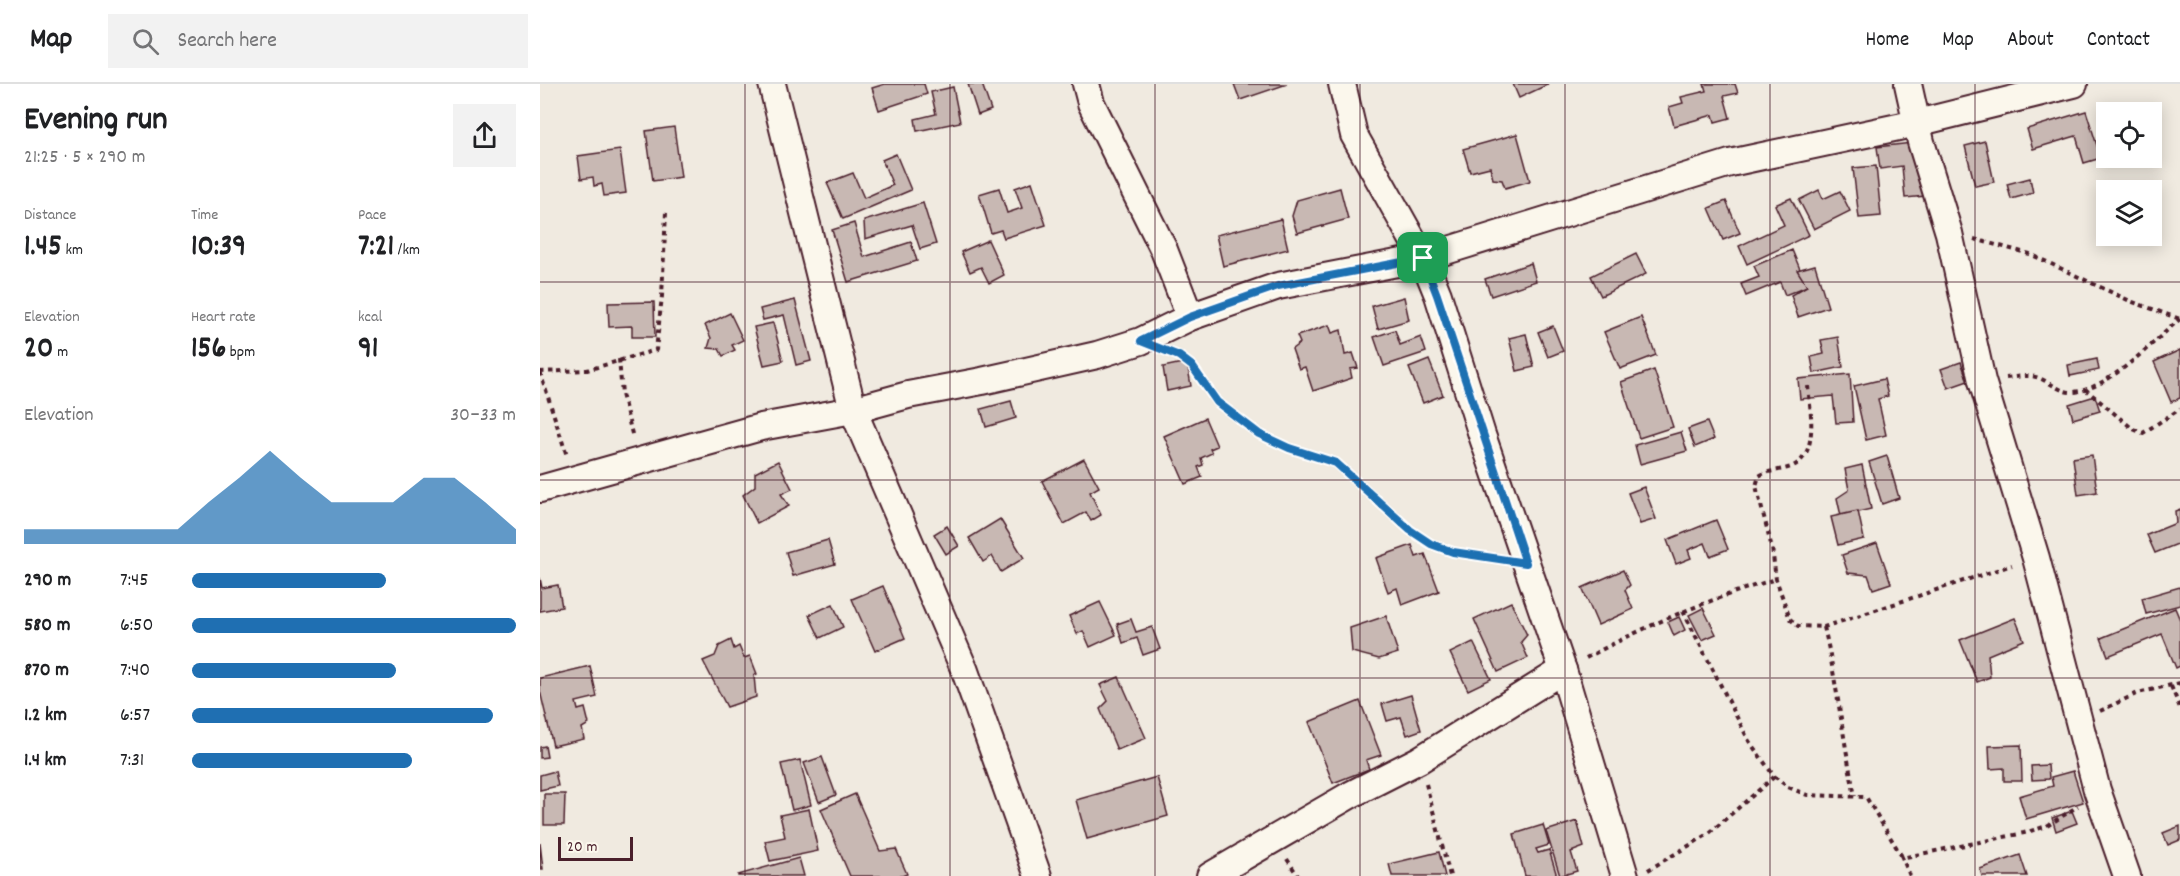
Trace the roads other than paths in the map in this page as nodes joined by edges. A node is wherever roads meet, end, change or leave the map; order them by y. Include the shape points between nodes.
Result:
1 (772, 84) edge
2 (1086, 84) edge
3 (1342, 84) edge
4 (1908, 84) edge
5 (2074, 84) edge
6 (1917, 123) junction
7 (1423, 258) junction
8 (1190, 317) junction
9 (853, 410) junction
10 (540, 489) edge
11 (1563, 670) junction
12 (1636, 873) edge
13 (1038, 876) edge
14 (1210, 876) edge
15 (2127, 876) edge

1 - 9 street
2 - 8 street via 1091,103 1164,250
3 - 7 street via 1354,135
4 - 6 street
5 - 6 street
6 - 7 street via 1730,163
6 - 15 street via 1949,233 1982,381 2036,558 2097,790
7 - 8 street via 1278,286
7 - 11 street
8 - 9 street via 1141,341 1097,355
9 - 10 street via 761,427
9 - 13 street via 965,671
11 - 12 street
11 - 14 street via 1419,760

